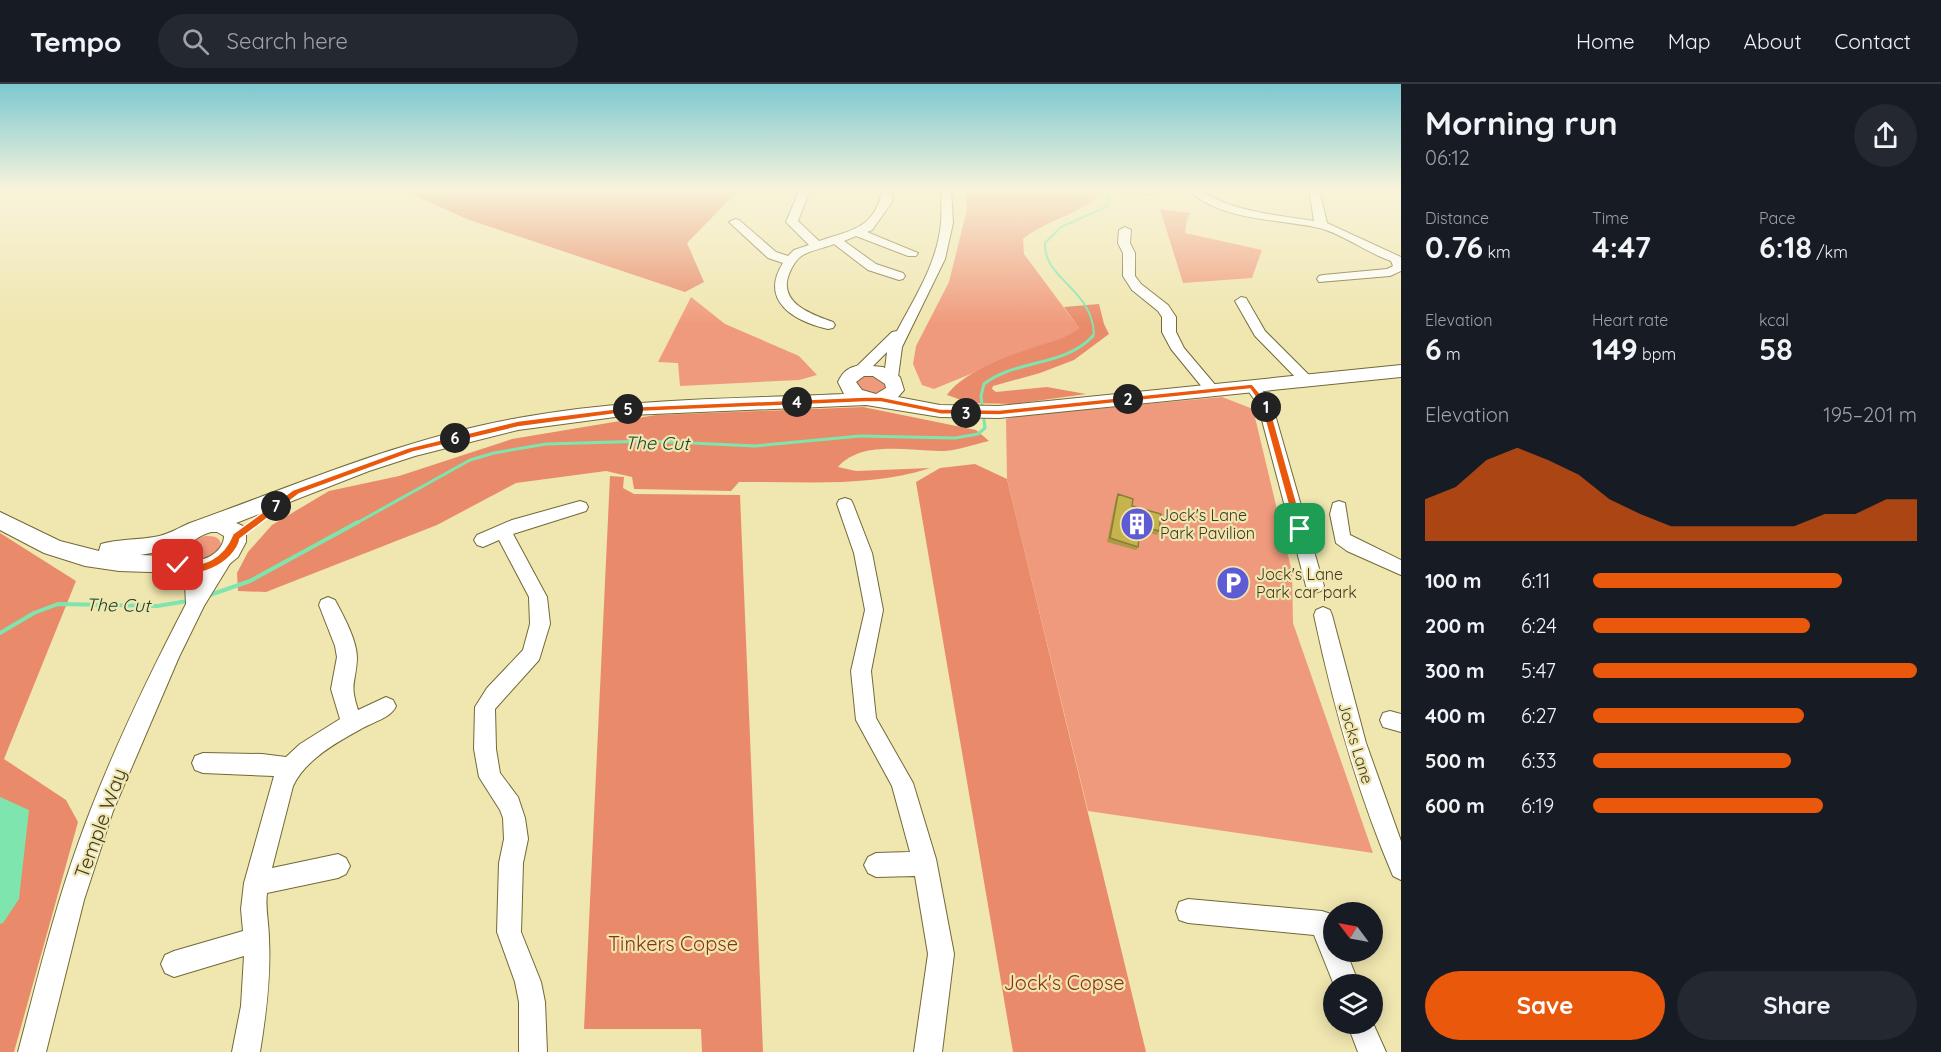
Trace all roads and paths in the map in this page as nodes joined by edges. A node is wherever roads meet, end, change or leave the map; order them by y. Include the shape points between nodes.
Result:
1 (749, 234) edge
2 (805, 234) edge
3 (854, 234) edge
4 (861, 234) edge
5 (945, 234) edge
6 (1125, 234) edge
7 (1343, 234) edge
8 (836, 240) junction
9 (816, 245) junction
10 (912, 253) dead end
11 (1398, 260) edge
12 (790, 261) junction
13 (899, 276) dead end
14 (1323, 279) dead end
15 (1241, 301) dead end
16 (841, 315) dead end
17 (906, 324) junction
18 (1401, 371) edge
19 (854, 375) junction
20 (1307, 381) junction
21 (893, 382) junction
22 (1252, 386) junction
23 (1212, 390) junction
24 (873, 399) junction
25 (795, 402) junction
26 (968, 413) junction
27 (296, 492) junction
28 (845, 504) dead end
29 (579, 507) dead end
30 (1339, 507) dead end
31 (0, 520) edge
32 (211, 524) junction
33 (183, 537) junction
34 (236, 537) junction
35 (63, 549) junction
36 (1401, 568) edge
37 (1315, 586) dead end
38 (192, 588) junction
39 (328, 605) dead end
40 (1323, 615) dead end
41 (386, 706) dead end
42 (352, 723) junction
43 (203, 764) dead end
44 (290, 768) junction
45 (925, 864) junction
46 (876, 865) dead end
47 (338, 866) dead end
48 (1401, 868) edge
49 (256, 883) junction
50 (1188, 911) dead end
51 (256, 939) junction
52 (174, 964) dead end
53 (1342, 974) edge
54 (1365, 1034) edge
55 (32, 1052) edge
56 (246, 1052) edge
57 (533, 1052) edge
58 (927, 1052) edge
59 (1372, 1052) edge

1 - 12 street via 772,255
2 - 9 street
3 - 8 street
4 - 10 street
5 - 17 street via 928,285
6 - 23 street via 1129,276 1169,317 1169,332 1178,349
7 - 11 street
8 - 9 street
8 - 13 street via 862,263
9 - 12 street
11 - 14 street via 1400,267 1390,272
12 - 16 street via 781,279 782,297 792,308 824,328
15 - 20 street via 1260,333
17 - 19 street
17 - 21 street via 895,347
18 - 20 main road
19 - 21 main road via 877,371
19 - 24 main road via 849,390
19 - 25 main road via 818,396
20 - 22 main road
21 - 24 main road via 892,394
21 - 26 main road via 938,405
22 - 23 main road
22 - 37 street via 1265,404
23 - 26 main road
24 - 25 main road
24 - 26 main road
25 - 27 main road via 630,409 518,424 411,450
27 - 32 main road
27 - 34 main road
28 - 45 street via 863,553 874,610 861,671 866,720 903,783
29 - 57 street via 492,535 538,597 540,624 532,654 485,707 490,777 510,805 514,818 509,932 528,982
30 - 36 street via 1342,538
31 - 35 main road
32 - 33 main road
32 - 34 main road via 230,527
33 - 35 main road via 117,551
33 - 38 main road via 173,552 174,559
34 - 38 main road via 234,548 225,557 201,568
35 - 38 main road
38 - 55 street, Temple Way via 101,811 66,920
39 - 42 street via 345,646 347,657 341,689
40 - 48 street, Jocks Lane via 1344,708 1365,776
41 - 42 street
42 - 44 street via 308,751
43 - 44 street
44 - 49 street via 282,784
45 - 46 street
45 - 58 street via 941,954
47 - 49 street
49 - 51 street
50 - 53 street via 1322,923
51 - 52 street
51 - 56 street via 254,1006
54 - 59 street

